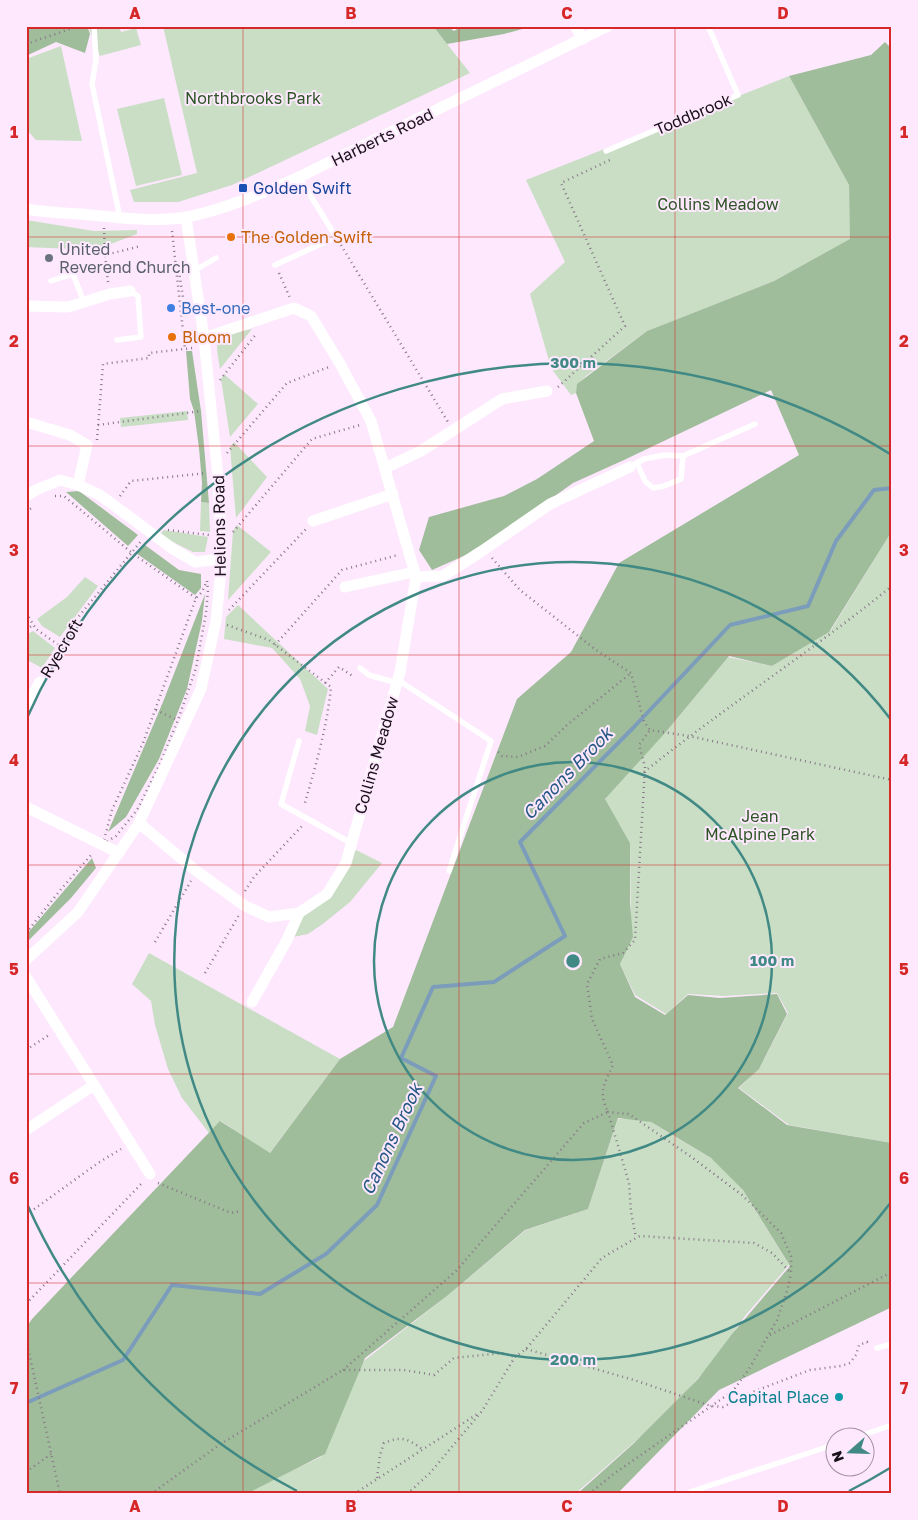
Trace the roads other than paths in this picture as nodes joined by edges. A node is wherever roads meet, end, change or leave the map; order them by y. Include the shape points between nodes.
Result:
1 (94, 26) edge
2 (575, 26) edge
3 (608, 26) edge
4 (708, 26) edge
5 (583, 39) junction
6 (606, 151) road end
7 (299, 177) junction
8 (26, 209) edge
9 (186, 217) junction
10 (120, 218) junction
11 (216, 258) dead end
12 (275, 264) road end
13 (194, 271) junction
14 (51, 281) dead end
15 (130, 291) joint
16 (84, 302) junction
17 (26, 306) edge
18 (204, 338) junction
19 (117, 340) dead end
20 (548, 391) road end
21 (26, 422) edge
22 (755, 424) dead end
23 (683, 456) junction
24 (633, 465) junction
25 (386, 468) junction
26 (78, 485) junction
27 (393, 494) junction
28 (26, 496) edge
29 (313, 521) road end
30 (222, 560) junction
31 (415, 574) junction
32 (345, 587) dead end
33 (360, 668) road end
34 (397, 681) junction
35 (40, 682) road end
36 (26, 707) edge
37 (299, 741) dead end
38 (26, 807) edge
39 (139, 823) junction
40 (351, 843) junction
41 (119, 853) junction
42 (449, 871) dead end
43 (299, 913) junction
44 (26, 960) edge
45 (26, 977) edge
46 (252, 1002) dead end
47 (94, 1085) junction
48 (26, 1130) edge
49 (150, 1174) road end
50 (892, 1344) edge
51 (877, 1348) road end
52 (892, 1425) edge
53 (876, 1430) edge
54 (826, 1447) edge
55 (690, 1492) dead end

1 - 10 lane via 96,60 92,84
2 - 5 street
3 - 5 street, Harberts Road
4 - 6 lane, Toddbrook via 738,95
5 - 7 street, Harberts Road
7 - 9 street, Harberts Road via 260,194
7 - 12 lane via 336,237
8 - 10 street, Harberts Road
9 - 10 street, Harberts Road
9 - 13 street, Helions Road
11 - 13 lane
13 - 18 street, Helions Road
14 - 16 lane via 73,274
15 - 16 street
15 - 19 lane via 138,296 142,337
16 - 17 street via 68,307
18 - 25 street, Collins Meadow via 294,308 311,316 371,421
18 - 30 street, Helions Road
20 - 25 street via 502,399 421,451
21 - 26 street via 70,435 87,444
22 - 23 lane
23 - 24 lane via 665,455
23 - 24 lane via 681,478 653,488
24 - 31 street via 550,504 443,576
25 - 27 street, Collins Meadow
26 - 28 street via 60,480
26 - 30 street via 100,495 195,562
27 - 29 street
27 - 31 street, Collins Meadow
30 - 39 street, Helions Road via 216,621 201,689
31 - 32 street
31 - 34 street, Collins Meadow
33 - 34 lane via 369,676
34 - 40 street, Collins Meadow
34 - 42 lane via 491,741
35 - 36 street, Ryecroft
37 - 40 lane via 281,804
38 - 41 street
39 - 41 street, Helions Road
39 - 43 street, Collins Meadow via 245,906 269,917
40 - 43 street, Collins Meadow via 346,863 327,894
41 - 44 street, Helions Road via 78,912
43 - 46 street
45 - 47 street
47 - 48 street
47 - 49 street
50 - 51 lane
52 - 53 lane
54 - 55 lane

